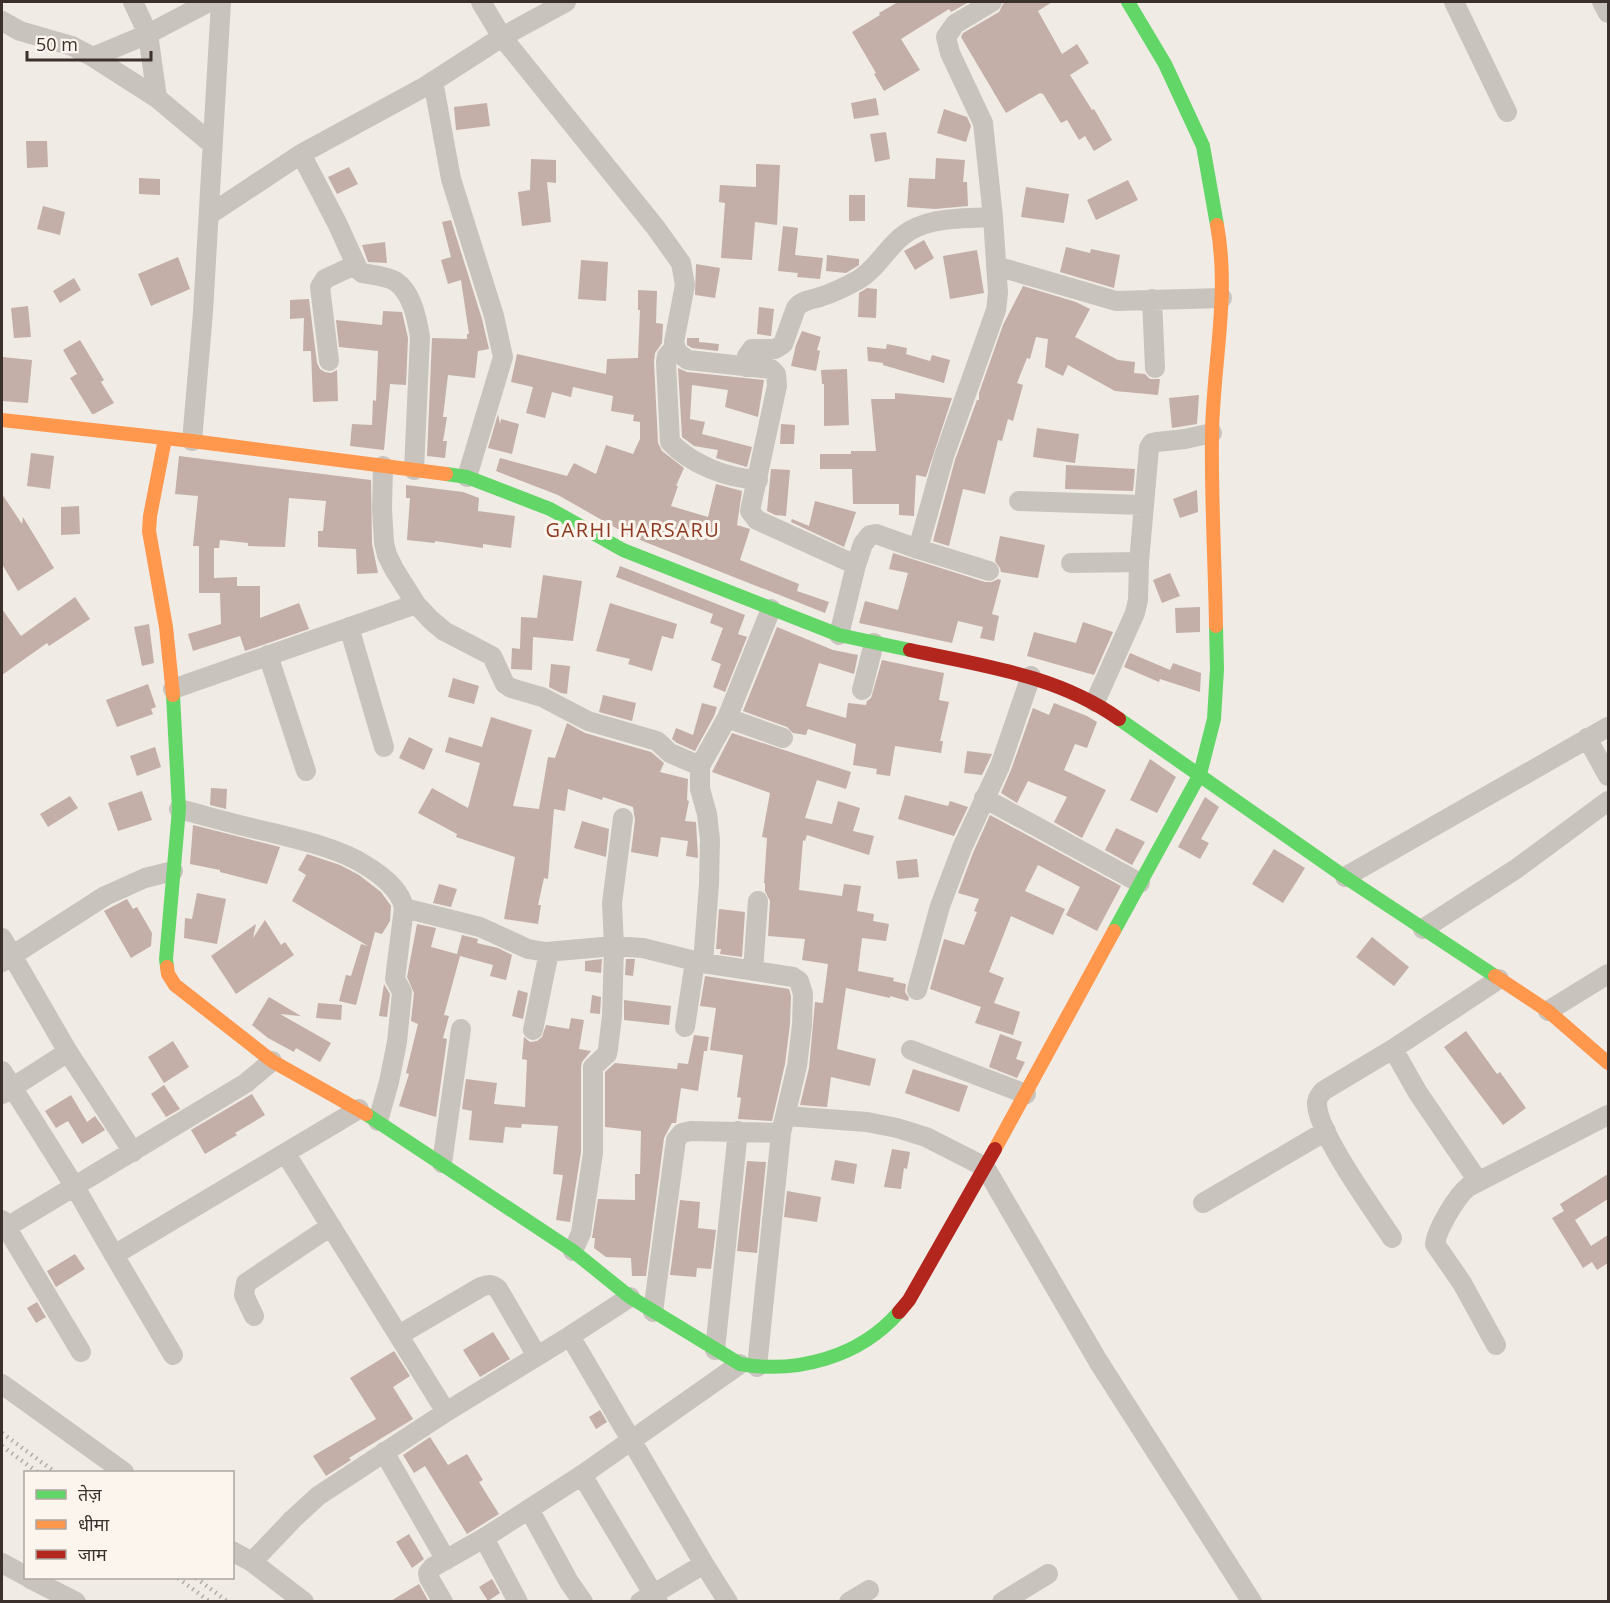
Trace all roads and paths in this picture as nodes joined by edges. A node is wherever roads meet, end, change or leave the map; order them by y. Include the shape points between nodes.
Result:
1 (134, 2) edge
2 (209, 2) edge
3 (221, 2) edge
4 (481, 2) edge
5 (566, 2) edge
6 (992, 2) edge
7 (1128, 2) edge
8 (1454, 2) edge
9 (1602, 2) edge
10 (1608, 13) edge
11 (2, 21) edge
12 (148, 34) junction
13 (502, 37) junction
14 (93, 57) junction
15 (433, 81) junction
16 (157, 98) junction
17 (1507, 112) dead end
18 (212, 144) junction
19 (301, 154) junction
20 (209, 215) junction
21 (993, 217) junction
22 (355, 265) junction
23 (996, 266) junction
24 (1222, 298) junction
25 (1152, 299) junction
26 (675, 347) junction
27 (329, 361) dead end
28 (746, 367) junction
29 (1155, 368) dead end
30 (2, 420) edge
31 (1212, 433) junction
32 (165, 439) junction
33 (192, 441) junction
34 (383, 466) junction
35 (414, 470) junction
36 (468, 477) junction
37 (758, 480) junction
38 (1019, 501) dead end
39 (1142, 505) junction
40 (918, 549) junction
41 (1139, 562) junction
42 (1071, 563) dead end
43 (856, 565) junction
44 (989, 571) dead end
45 (416, 604) junction
46 (771, 609) junction
47 (349, 627) junction
48 (838, 635) junction
49 (874, 643) junction
50 (268, 655) junction
51 (1031, 676) junction
52 (172, 688) junction
53 (862, 690) dead end
54 (1095, 702) junction
55 (727, 718) junction
56 (1608, 727) edge
57 (783, 738) dead end
58 (1587, 738) junction
59 (384, 747) dead end
60 (700, 766) junction
61 (306, 771) dead end
62 (1200, 774) junction
63 (1608, 776) edge
64 (984, 798) junction
65 (1608, 801) edge
66 (179, 809) junction
67 (623, 818) dead end
68 (173, 871) junction
69 (1345, 877) junction
70 (1140, 883) junction
71 (758, 901) dead end
72 (404, 908) junction
73 (1423, 929) junction
74 (2, 938) edge
75 (614, 946) junction
76 (549, 952) junction
77 (7, 959) edge
78 (699, 962) junction
79 (753, 971) junction
80 (1608, 974) edge
81 (1499, 979) junction
82 (917, 990) dead end
83 (1548, 1011) junction
84 (685, 1027) dead end
85 (461, 1029) dead end
86 (533, 1030) dead end
87 (911, 1050) dead end
88 (1393, 1050) junction
89 (68, 1052) junction
90 (272, 1061) junction
91 (1608, 1062) edge
92 (5, 1084) edge
93 (1026, 1094) junction
94 (359, 1109) junction
95 (1608, 1115) edge
96 (378, 1121) junction
97 (784, 1125) junction
98 (738, 1131) junction
99 (1326, 1131) junction
100 (133, 1152) junction
101 (286, 1154) junction
102 (442, 1163) junction
103 (985, 1167) junction
104 (1478, 1181) junction
105 (75, 1187) junction
106 (1203, 1203) dead end
107 (3, 1226) edge
108 (331, 1226) junction
109 (1392, 1238) dead end
110 (573, 1251) junction
111 (114, 1255) junction
112 (630, 1297) junction
113 (653, 1312) junction
114 (254, 1316) dead end
115 (399, 1335) junction
116 (570, 1336) junction
117 (1496, 1345) dead end
118 (714, 1350) junction
119 (81, 1352) dead end
120 (173, 1355) dead end
121 (537, 1356) junction
122 (749, 1365) junction
123 (2, 1384) edge
124 (446, 1412) junction
125 (630, 1440) junction
126 (384, 1452) junction
127 (121, 1471) edge
128 (582, 1475) junction
129 (529, 1509) junction
130 (484, 1538) junction
131 (234, 1552) edge
132 (446, 1560) junction
133 (252, 1562) junction
134 (2, 1563) edge
135 (704, 1564) junction
136 (1048, 1574) dead end
137 (24, 1575) edge
138 (31, 1579) edge
139 (868, 1590) dead end
140 (650, 1599) edge
141 (76, 1602) edge
142 (304, 1602) edge
143 (443, 1602) edge
144 (518, 1602) edge
145 (583, 1602) edge
146 (728, 1602) edge
147 (849, 1602) edge
148 (1002, 1602) edge
149 (1252, 1602) edge

1 - 12 street
2 - 12 street
3 - 18 street
4 - 13 street
5 - 13 street
6 - 21 street via 955,24 946,37 950,54 983,123
7 - 24 street via 1165,64 1203,146 1220,240
8 - 17 street
9 - 10 street
11 - 14 street
12 - 14 street
12 - 16 street
13 - 15 street
13 - 26 street via 681,263 685,285
14 - 16 street
15 - 19 street
15 - 36 street via 451,179 495,316 503,357
16 - 18 street
18 - 20 street
19 - 20 street
19 - 22 street
20 - 33 street
21 - 23 street
21 - 28 street via 926,222 910,231 858,280 799,304 783,344 775,349 752,349
22 - 27 street via 325,279 320,287
22 - 35 street via 362,273 399,285 417,319 420,337
23 - 25 street via 1116,302
23 - 40 street via 996,310 944,456
24 - 25 street
24 - 31 street
25 - 29 street
26 - 28 street via 688,360
26 - 37 street via 666,362 670,442 718,472
28 - 37 street via 771,369 777,379
30 - 32 street
31 - 39 street via 1152,444
31 - 62 street via 1217,669 1214,719
32 - 33 street
32 - 52 street via 149,531
33 - 34 street
34 - 35 street
34 - 45 street via 384,543 394,569
35 - 36 street
36 - 46 street via 550,509 623,549
37 - 43 street via 750,506 757,520
38 - 39 street
39 - 41 street
40 - 43 street via 870,535
40 - 44 street
41 - 42 street
41 - 54 street via 1135,613
43 - 48 street
45 - 47 street
45 - 60 street via 444,631 492,656 505,684 511,688 542,697 588,721 657,741 670,753
46 - 48 street
46 - 55 street
47 - 50 street
47 - 59 street
48 - 49 street
49 - 51 street
49 - 53 street
50 - 52 street
50 - 61 street
51 - 54 street
51 - 64 street via 1000,766
52 - 66 street
54 - 62 street
55 - 57 street
55 - 60 street
56 - 58 street
58 - 63 street
58 - 69 street
60 - 78 street via 700,789 710,840
62 - 69 street
62 - 70 street
64 - 70 street
64 - 82 street via 940,906
65 - 73 street via 1516,869
66 - 68 street
66 - 72 street via 300,840 364,864 396,890
67 - 75 street via 612,903
68 - 77 street via 105,896
68 - 90 street via 168,974 175,985
69 - 73 street
70 - 93 street
71 - 79 street
72 - 76 street via 480,927 528,950
72 - 96 street via 395,979 402,992 397,1042
73 - 81 street
74 - 77 street
75 - 76 street
75 - 78 street via 643,948
75 - 110 street via 608,1049 593,1067 593,1153 581,1233
76 - 86 street
77 - 89 street
78 - 79 street
78 - 84 street
79 - 97 street via 793,977 799,981 803,994 797,1066
80 - 83 street
81 - 83 street
81 - 88 street
83 - 91 street
85 - 102 street
87 - 93 street
88 - 99 street via 1318,1097
88 - 104 street
89 - 92 street
89 - 100 street
90 - 94 street
90 - 100 street via 246,1083
92 - 105 street
93 - 103 street
94 - 96 street
94 - 101 street
95 - 104 street
96 - 102 street
97 - 98 street
97 - 103 street via 867,1122 897,1128 926,1137
97 - 122 street
98 - 113 street via 691,1131 676,1140
98 - 118 street
99 - 106 street
99 - 109 street
100 - 105 street
101 - 108 street
101 - 111 street
102 - 110 street
103 - 122 street via 909,1300 889,1323 826,1360 788,1367
103 - 149 street via 1098,1361
104 - 117 street via 1463,1191 1435,1244
105 - 107 street
105 - 111 street
107 - 119 street
108 - 114 street via 246,1283 243,1295
108 - 115 street
110 - 112 street
111 - 120 street
112 - 113 street
112 - 116 street
113 - 118 street
115 - 121 street via 487,1284 498,1289
115 - 124 street
116 - 121 street
116 - 125 street
118 - 122 street
121 - 124 street
122 - 125 street
123 - 127 street
124 - 126 street
125 - 128 street
125 - 135 street
126 - 132 street
126 - 133 street via 318,1496
128 - 129 street
128 - 140 street
129 - 130 street
129 - 145 street
130 - 132 street
130 - 144 street
131 - 133 street
132 - 143 street via 428,1573
133 - 142 street
134 - 137 street
135 - 140 street
135 - 146 street
136 - 148 street
138 - 141 street
139 - 147 street

